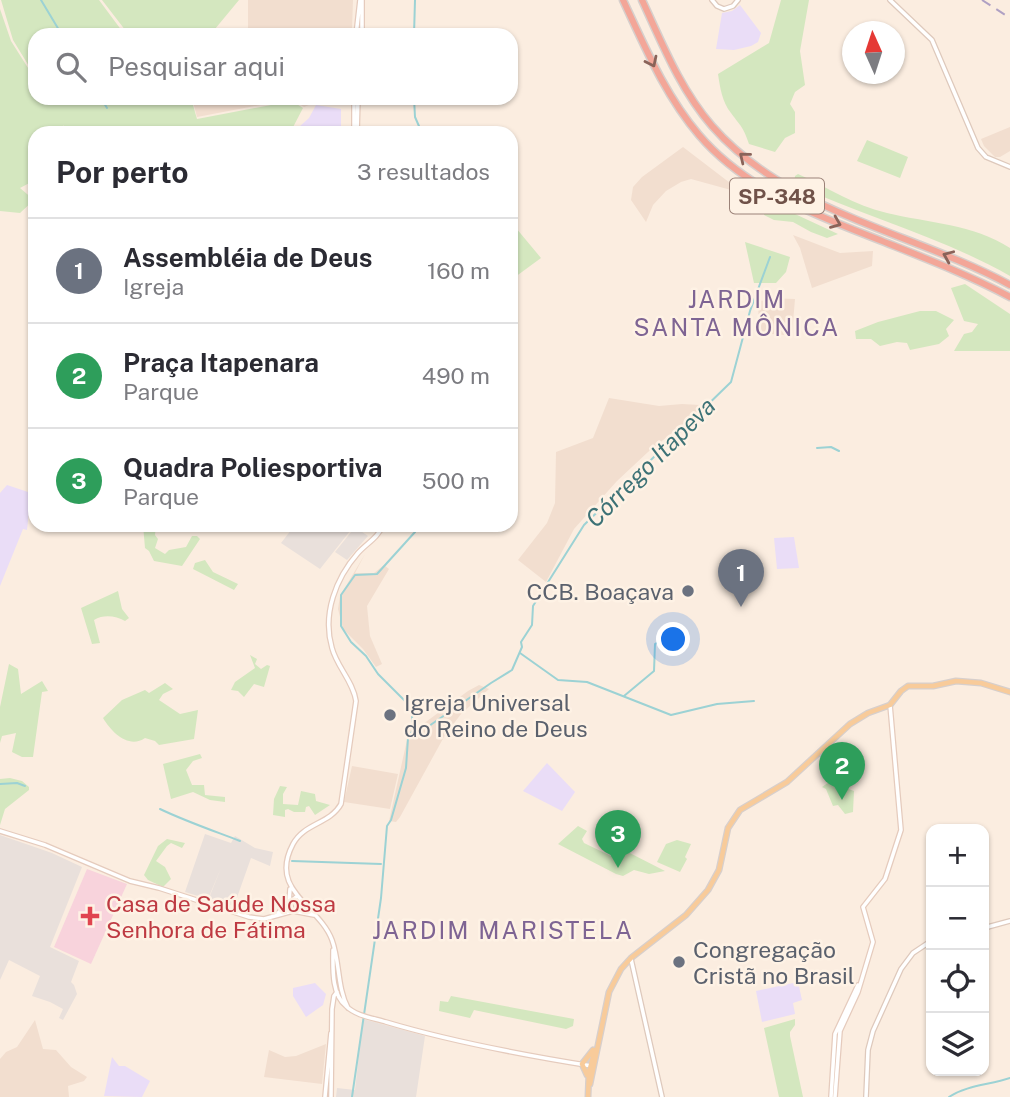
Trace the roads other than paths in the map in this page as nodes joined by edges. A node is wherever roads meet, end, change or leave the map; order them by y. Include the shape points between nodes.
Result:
1 (361, 0) edge
2 (623, 0) edge
3 (642, 0) edge
4 (712, 0) edge
5 (738, 0) edge
6 (890, 0) edge
7 (360, 28) edge
8 (356, 105) edge
9 (355, 126) edge
10 (1010, 167) edge
11 (1010, 285) edge
12 (1010, 297) edge
13 (379, 532) edge
14 (1010, 692) edge
15 (890, 705) junction
16 (0, 831) edge
17 (290, 887) junction
18 (297, 897) junction
19 (289, 902) junction
20 (293, 911) junction
21 (306, 911) junction
22 (277, 914) junction
23 (1010, 921) edge
24 (989, 927) edge
25 (333, 944) junction
26 (926, 945) edge
27 (631, 958) junction
28 (339, 995) junction
29 (332, 1028) junction
30 (597, 1044) junction
31 (582, 1064) junction
32 (592, 1066) junction
33 (589, 1081) junction
34 (326, 1097) edge
35 (331, 1097) edge
36 (589, 1097) edge
37 (662, 1097) edge
38 (833, 1097) edge
39 (866, 1097) edge

1 - 7 main road
2 -> 12 highway, SP-348 via 681,112 720,157 748,179 818,216
11 -> 3 highway, SP-348 via 799,193 752,164 695,104
4 - 5 main road via 724,9
6 - 10 main road via 932,40 978,148 986,157
8 - 9 main road
13 - 17 main road via 354,559 331,599 331,647 356,701 350,757 339,807 305,829 293,844 287,864
14 - 15 main road via 956,681 908,686
15 - 27 main road via 859,717 786,782 740,810 728,828 719,870 708,890 686,915
15 - 38 main road via 901,830 885,879 863,907 873,942 835,1034
16 - 22 main road via 45,845 114,876 257,919
17 - 18 main road
17 - 19 main road
18 - 19 main road
18 - 21 main road
19 - 20 main road
19 - 22 main road
20 - 21 main road
20 - 22 main road
21 - 25 main road via 324,925
23 - 24 main road
25 - 28 main road
25 - 28 main road
26 - 39 main road via 907,960 873,1031
27 - 30 main road via 611,986
27 - 37 main road
28 - 29 main road via 332,1009
28 - 31 main road via 359,1014 411,1030
29 - 34 main road
29 - 35 main road
30 - 31 main road
30 - 32 main road
31 - 32 main road
31 - 33 main road
32 - 33 main road
33 - 36 main road

